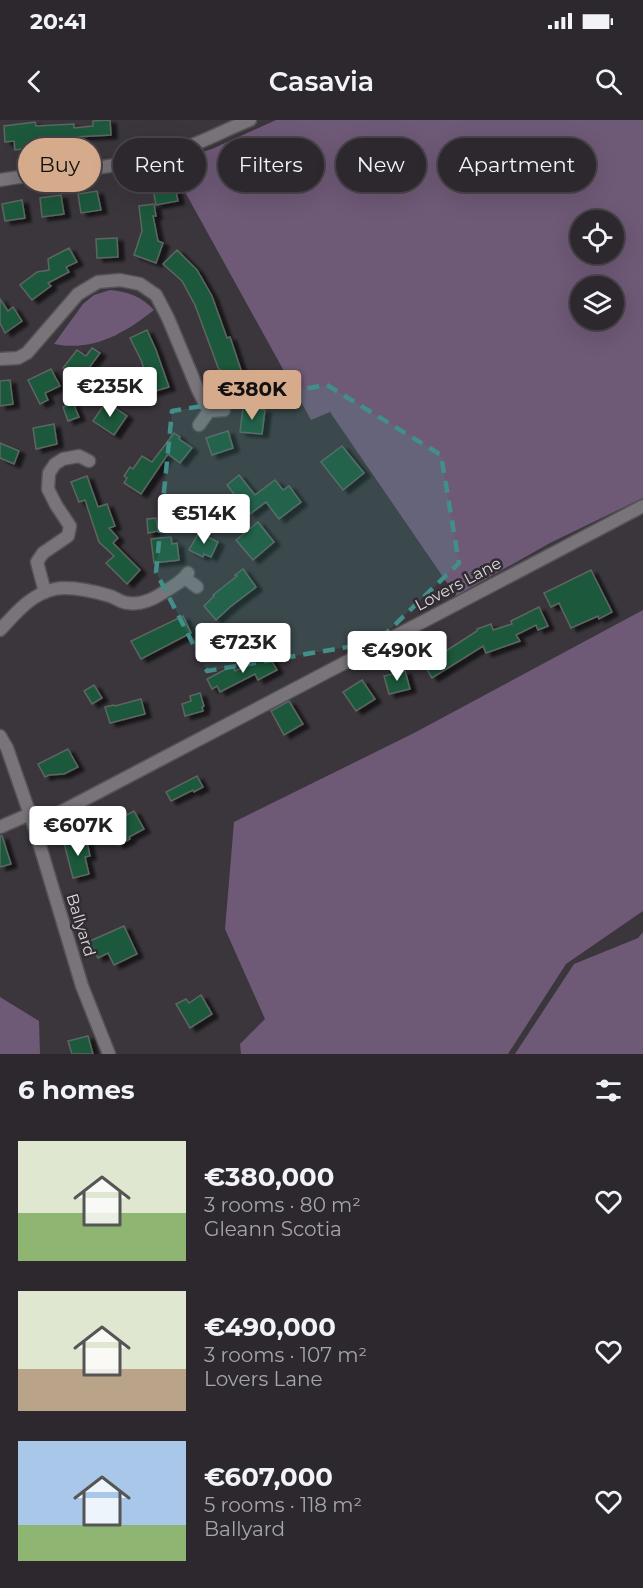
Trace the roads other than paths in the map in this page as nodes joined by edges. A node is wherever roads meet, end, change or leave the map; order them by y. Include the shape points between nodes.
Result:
1 (250, 120) edge
2 (0, 180) edge
3 (0, 359) edge
4 (224, 410) dead end
5 (208, 411) junction
6 (199, 425) dead end
7 (89, 462) dead end
8 (643, 506) edge
9 (197, 587) dead end
10 (45, 592) junction
11 (0, 630) edge
12 (0, 736) edge
13 (30, 814) junction
14 (34, 826) junction
15 (0, 827) edge
16 (109, 1054) edge

1 - 2 street via 194,146 162,155
3 - 5 street via 27,353 78,294 98,282 120,280 140,284 156,295
4 - 5 street
5 - 6 street
7 - 10 street via 80,456 63,459 49,473 48,489 70,526 68,536 43,553 37,562
8 - 14 street, Lovers Lane
9 - 10 street via 187,576 159,596 127,603 81,590 57,588
10 - 11 street via 30,599
12 - 13 street, Ballyard
13 - 14 street, Ballyard
13 - 15 street
14 - 16 street, Ballyard via 82,986

